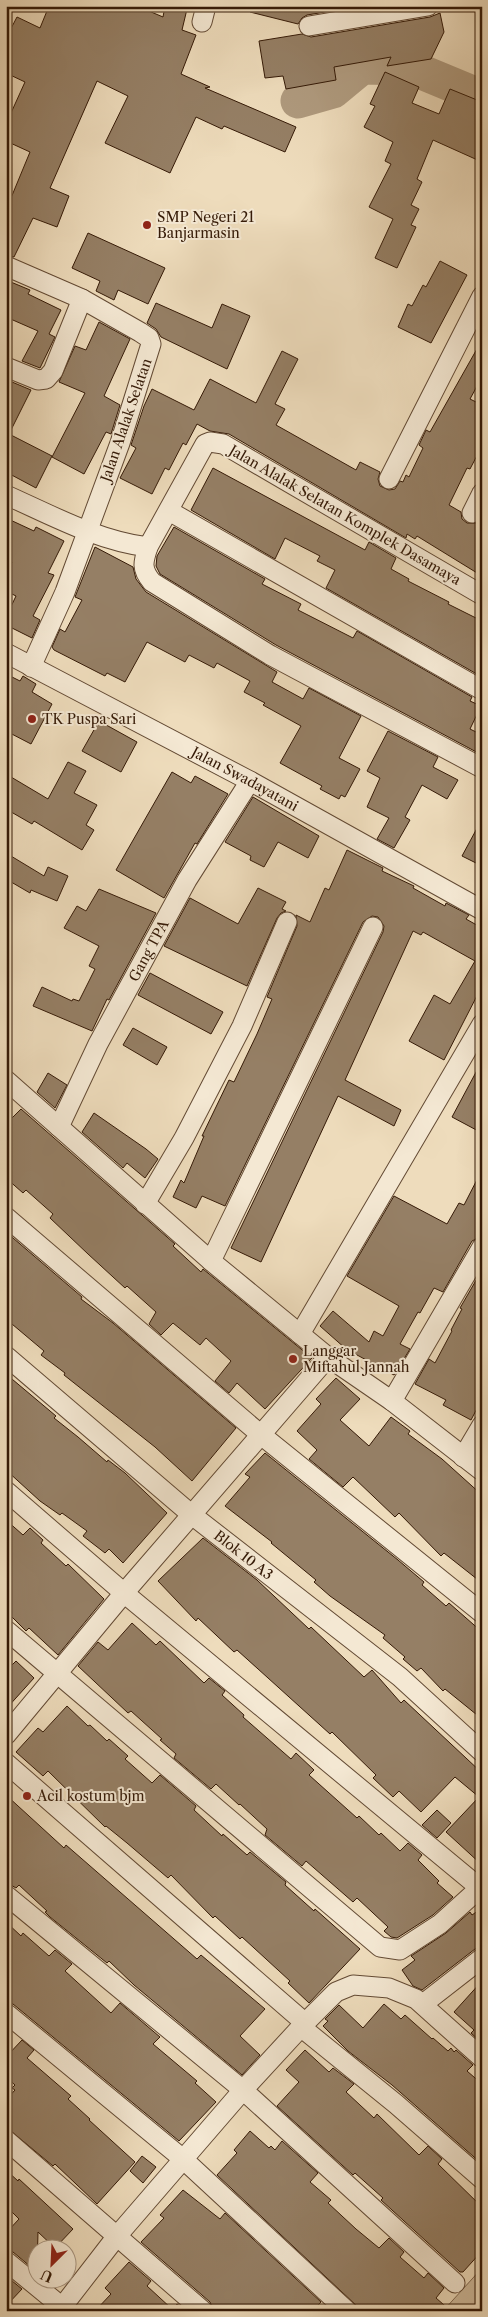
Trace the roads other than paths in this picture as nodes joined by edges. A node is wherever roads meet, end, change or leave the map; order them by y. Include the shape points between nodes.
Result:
1 (428, 6) edge
2 (309, 26) dead end
3 (6, 266) edge
4 (482, 296) edge
5 (82, 300) junction
6 (6, 367) edge
7 (389, 480) dead end
8 (482, 493) edge
9 (6, 495) edge
10 (169, 511) junction
11 (472, 513) dead end
12 (88, 530) junction
13 (148, 547) junction
14 (482, 595) edge
15 (6, 653) edge
16 (31, 667) junction
17 (482, 690) edge
18 (482, 768) edge
19 (250, 781) junction
20 (482, 910) edge
21 (287, 922) dead end
22 (373, 927) dead end
23 (482, 1024) edge
24 (9, 1088) edge
25 (59, 1127) junction
26 (145, 1204) junction
27 (6, 1218) edge
28 (482, 1247) edge
29 (211, 1261) junction
30 (300, 1334) junction
31 (6, 1356) edge
32 (328, 1357) junction
33 (392, 1401) junction
34 (482, 1426) edge
35 (260, 1434) junction
36 (463, 1457) junction
37 (482, 1471) edge
38 (6, 1491) edge
39 (192, 1514) junction
40 (124, 1593) junction
41 (482, 1613) edge
42 (6, 1630) edge
43 (57, 1674) junction
44 (6, 1735) edge
45 (482, 1752) edge
46 (6, 1762) edge
47 (481, 1887) edge
48 (6, 1895) edge
49 (482, 1958) edge
50 (424, 2004) junction
51 (6, 2014) edge
52 (302, 2024) junction
53 (482, 2058) edge
54 (243, 2090) junction
55 (6, 2140) edge
56 (183, 2159) junction
57 (482, 2178) edge
58 (117, 2236) junction
59 (6, 2261) edge
60 (455, 2283) dead end
61 (63, 2309) edge
62 (203, 2311) edge
63 (347, 2311) edge

1 - 2 street
3 - 5 street
4 - 7 street
5 - 6 street via 53,370 46,379 38,380
5 - 12 street, Jalan Alalak Selatan via 140,332 149,338 151,344
8 - 11 street
9 - 12 street
10 - 13 street, Jalan Alalak Selatan Komplek Dasamaya
10 - 14 street, Jalan Alalak Selatan Komplek Dasamaya via 205,444 223,444
10 - 17 street
12 - 13 street
12 - 16 street, Jalan Alalak Selatan via 65,592
13 - 18 street via 144,572 152,582 270,655
15 - 16 street, Jalan Swadayatani
16 - 19 street, Jalan Swadayatani
19 - 20 street, Jalan Swadayatani
19 - 25 street, Gang TPA via 187,880 98,1044
21 - 26 street via 242,1026 184,1138
22 - 29 street
23 - 30 street
24 - 25 street
25 - 26 street
26 - 29 street
27 - 35 street
28 - 33 street
29 - 30 street
30 - 32 street
31 - 39 street, Blok 10 A3
32 - 33 street
32 - 35 street
33 - 36 street
34 - 36 street
35 - 39 street
35 - 41 street
36 - 37 street
38 - 40 street
39 - 40 street
39 - 45 street, Blok 10 A3 via 400,1677
40 - 43 street
40 - 47 street
42 - 43 street
43 - 44 street
43 - 47 street via 380,1947 400,1950 440,1924
46 - 52 street
48 - 54 street
49 - 50 street
50 - 52 street via 389,1988 354,1985 336,1992
50 - 53 street
51 - 56 street
52 - 54 street
52 - 57 street
54 - 56 street
54 - 60 street
55 - 58 street
56 - 58 street
56 - 63 street
58 - 61 street
58 - 62 street
59 - 61 street

